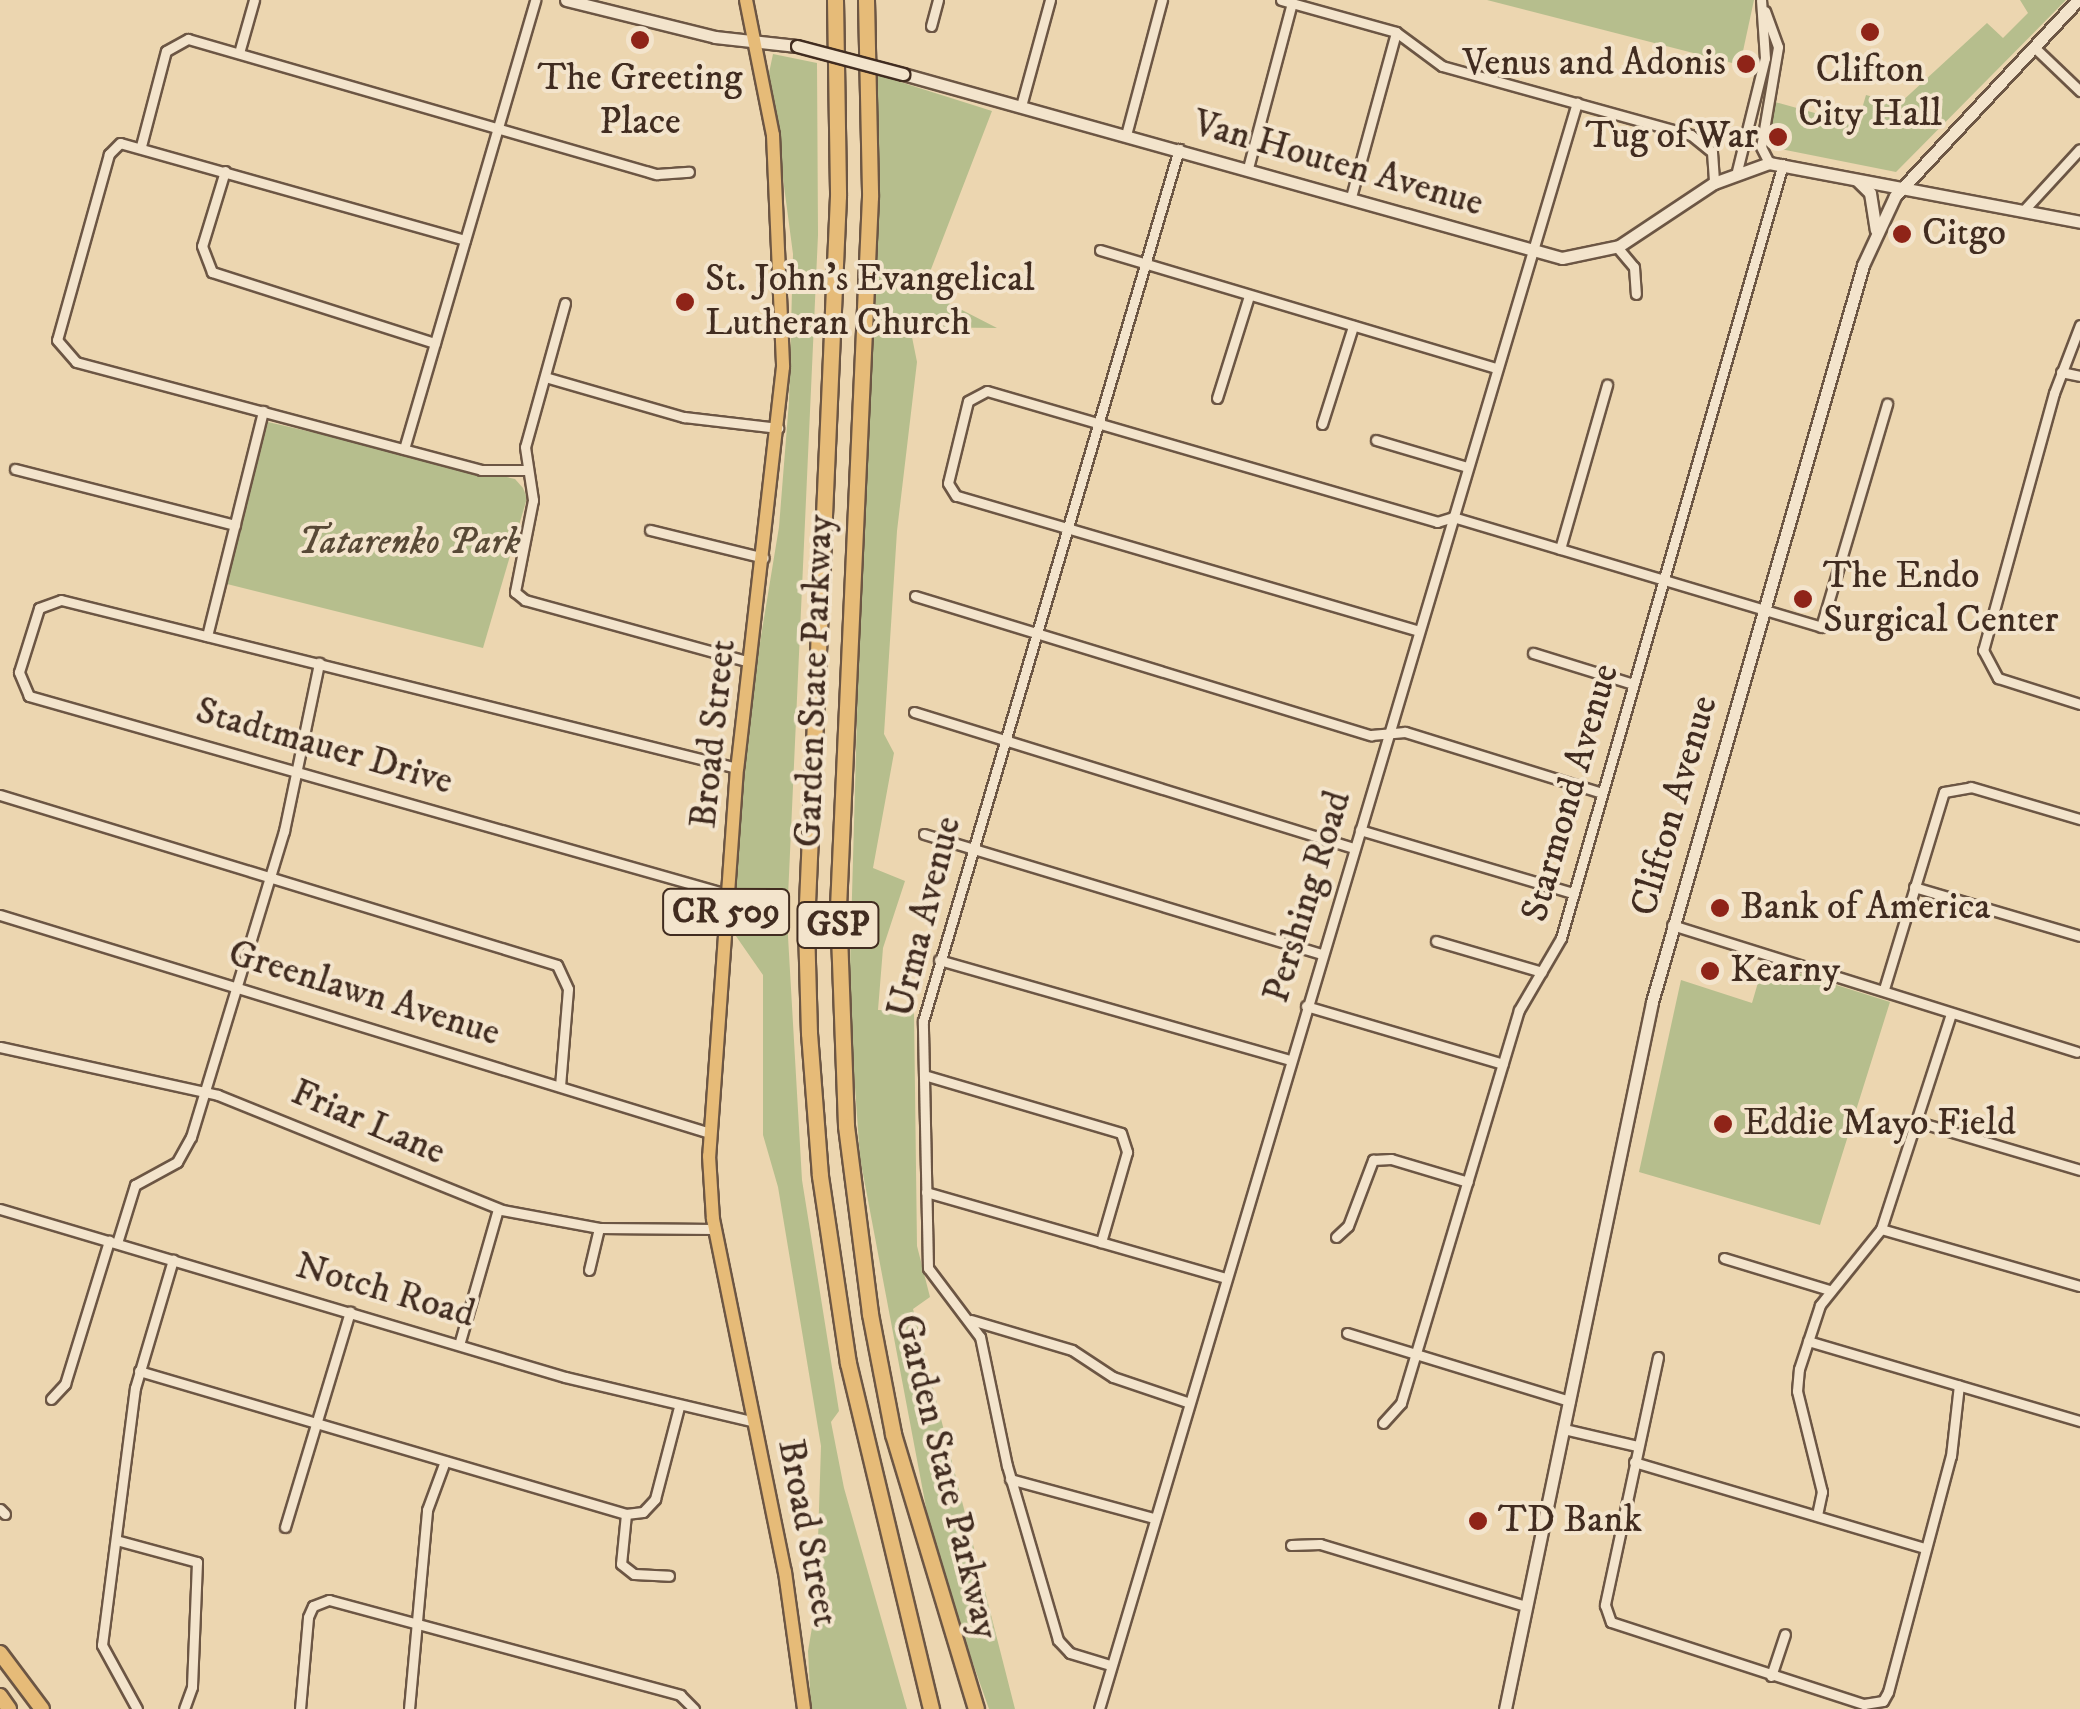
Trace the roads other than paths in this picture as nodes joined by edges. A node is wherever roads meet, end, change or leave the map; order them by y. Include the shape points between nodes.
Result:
1 (254, 0) edge
2 (535, 0) edge
3 (566, 0) edge
4 (746, 0) edge
5 (835, 0) edge
6 (866, 0) edge
7 (938, 0) edge
8 (1050, 0) edge
9 (1162, 0) edge
10 (1281, 0) edge
11 (1761, 0) edge
12 (2078, 0) edge
13 (1292, 3) junction
14 (931, 26) dead end
15 (1396, 32) junction
16 (758, 40) junction
17 (2034, 47) junction
18 (239, 53) junction
19 (2080, 91) edge
20 (1576, 103) junction
21 (1021, 106) junction
22 (498, 128) junction
23 (1126, 135) junction
24 (140, 146) junction
25 (1178, 149) junction
26 (2080, 150) edge
27 (1768, 163) junction
28 (1783, 164) junction
29 (1248, 168) junction
30 (225, 171) junction
31 (1737, 171) junction
32 (689, 172) dead end
33 (1854, 177) junction
34 (1714, 183) junction
35 (1904, 187) junction
36 (1352, 197) junction
37 (2023, 210) junction
38 (2080, 222) edge
39 (1876, 230) junction
40 (465, 240) junction
41 (1616, 247) junction
42 (1100, 250) dead end
43 (1531, 252) junction
44 (1144, 265) junction
45 (1636, 294) dead end
46 (1249, 296) junction
47 (566, 303) dead end
48 (1352, 326) junction
49 (2080, 326) edge
50 (435, 343) junction
51 (1497, 368) junction
52 (2061, 372) junction
53 (545, 376) junction
54 (2080, 376) edge
55 (1608, 385) dead end
56 (1218, 398) dead end
57 (1888, 404) dead end
58 (263, 411) junction
59 (1098, 424) junction
60 (1322, 424) dead end
61 (778, 428) junction
62 (1376, 440) dead end
63 (404, 449) junction
64 (1468, 467) junction
65 (15, 468) dead end
66 (526, 470) junction
67 (1453, 517) junction
68 (235, 525) junction
69 (1067, 528) junction
70 (650, 530) dead end
71 (1560, 550) junction
72 (764, 558) junction
73 (1663, 580) junction
74 (915, 596) dead end
75 (1762, 610) junction
76 (1419, 631) junction
77 (1036, 632) junction
78 (208, 636) junction
79 (1533, 653) dead end
80 (750, 662) junction
81 (319, 663) junction
82 (1634, 684) junction
83 (2080, 702) edge
84 (914, 712) dead end
85 (1388, 735) junction
86 (1004, 738) junction
87 (737, 768) junction
88 (297, 770) junction
89 (1602, 792) junction
90 (0, 795) edge
91 (2080, 819) edge
92 (1360, 830) junction
93 (924, 834) dead end
94 (971, 848) junction
95 (1354, 848) junction
96 (269, 877) junction
97 (1914, 887) junction
98 (727, 894) junction
99 (1572, 894) junction
100 (0, 915) edge
101 (1672, 925) junction
102 (2080, 936) edge
103 (1436, 942) dead end
104 (1322, 954) junction
105 (939, 960) junction
106 (1542, 972) junction
107 (236, 986) junction
108 (1884, 989) junction
109 (1306, 1006) junction
110 (1952, 1014) junction
111 (0, 1047) edge
112 (2077, 1052) dead end
113 (1290, 1060) junction
114 (1503, 1064) junction
115 (924, 1076) junction
116 (560, 1086) junction
117 (204, 1091) junction
118 (1915, 1121) junction
119 (710, 1133) junction
120 (2080, 1170) edge
121 (1468, 1182) junction
122 (926, 1192) junction
123 (0, 1209) edge
124 (498, 1209) junction
125 (599, 1228) junction
126 (1881, 1228) junction
127 (715, 1229) junction
128 (1336, 1237) dead end
129 (113, 1242) junction
130 (1101, 1242) junction
131 (1724, 1258) dead end
132 (174, 1260) junction
133 (589, 1270) dead end
134 (1226, 1278) junction
135 (2080, 1286) edge
136 (1829, 1290) junction
137 (350, 1312) junction
138 (970, 1320) junction
139 (1346, 1333) dead end
140 (1808, 1341) junction
141 (459, 1345) junction
142 (1415, 1355) junction
143 (1658, 1357) dead end
144 (139, 1371) junction
145 (1958, 1385) junction
146 (50, 1399) dead end
147 (1570, 1401) junction
148 (1187, 1402) junction
149 (679, 1407) junction
150 (2080, 1421) edge
151 (755, 1422) junction
152 (316, 1423) junction
153 (1383, 1423) dead end
154 (1564, 1429) junction
155 (1638, 1446) junction
156 (445, 1461) junction
157 (1634, 1462) junction
158 (1010, 1479) junction
159 (626, 1514) junction
160 (1817, 1516) junction
161 (1154, 1518) junction
162 (285, 1528) dead end
163 (116, 1540) junction
164 (1290, 1545) dead end
165 (1925, 1548) junction
166 (669, 1576) dead end
167 (1526, 1606) junction
168 (416, 1623) junction
169 (1785, 1634) dead end
170 (0, 1653) edge
171 (1110, 1665) junction
172 (1771, 1676) junction
173 (42, 1709) edge
174 (137, 1709) edge
175 (184, 1709) edge
176 (300, 1709) edge
177 (408, 1709) edge
178 (694, 1709) edge
179 (804, 1709) edge
180 (931, 1709) edge
181 (976, 1709) edge
182 (1099, 1709) edge
183 (1505, 1709) edge

1 - 18 street
2 - 22 street
3 - 16 main road, Van Houten Avenue via 715,38
4 - 16 main road, Broad Street / CR 509
5 - 180 highway, Garden State Parkway / GSP via 837,216 806,926 811,1070 848,1363
6 - 181 highway, Garden State Parkway / GSP via 870,198 842,792 840,1035 858,1237 893,1434
7 - 14 street
8 - 21 street
9 - 23 street
10 - 13 street
11 - 27 street via 1778,47 1761,147
11 - 31 street via 1766,58
12 - 17 main road, Clifton Avenue
13 - 15 street
13 - 29 street
15 - 20 street via 1442,66
15 - 36 street
16 - 21 main road, Van Houten Avenue, bridge
16 - 61 main road, Broad Street / CR 509 via 780,204 784,341
17 - 19 street
17 - 35 main road, Clifton Avenue
18 - 22 street
18 - 24 street via 188,40 172,43
20 - 34 street via 1700,140 1715,159
20 - 43 street, Pershing Road
21 - 23 main road, Van Houten Avenue
22 - 32 street via 657,174
22 - 40 street
23 - 25 main road, Van Houten Avenue
24 - 30 street
24 - 58 street via 120,144 108,154 61,322 60,348 76,362
25 - 29 main road, Van Houten Avenue
25 - 44 street, Urma Avenue
26 - 37 street
27 - 28 main road, Van Houten Avenue
27 - 31 main road, Van Houten Avenue
28 - 33 main road, Van Houten Avenue
28 - 73 street, Starmond Avenue
29 - 36 main road, Van Houten Avenue
30 - 40 street
30 - 50 street via 202,246 212,272
31 - 34 main road, Van Houten Avenue
33 - 35 main road, Van Houten Avenue
33 - 39 main road via 1870,193
34 - 41 main road, Van Houten Avenue
35 - 37 main road, Van Houten Avenue
35 - 39 main road, Clifton Avenue
36 - 43 main road, Van Houten Avenue
37 - 38 main road, Van Houten Avenue
39 - 75 main road, Clifton Avenue
40 - 50 street
41 - 43 main road, Van Houten Avenue via 1575,258
41 - 45 street via 1637,276
42 - 44 street
43 - 51 street, Pershing Road
44 - 46 street
44 - 59 street, Urma Avenue
46 - 48 street
46 - 56 street
47 - 53 street
48 - 51 street
48 - 60 street
49 - 52 street
50 - 63 street
51 - 64 street, Pershing Road
52 - 54 street
52 - 83 street via 1983,650 1998,678
53 - 61 street via 684,417
53 - 66 street via 525,446
55 - 71 street
57 - 75 street via 1821,627
58 - 63 street
58 - 68 street
59 - 67 street via 1436,522
59 - 69 street, Urma Avenue
59 - 69 street via 986,392 972,394 965,412 948,483 953,494
61 - 72 main road, Broad Street / CR 509
62 - 64 street
63 - 66 street via 481,470
64 - 67 street, Pershing Road
65 - 68 street
66 - 80 street via 533,500 513,586 519,597
67 - 71 street
67 - 76 street, Pershing Road
68 - 78 street
69 - 76 street
69 - 77 street, Urma Avenue
70 - 72 street
71 - 73 street
72 - 80 main road, Broad Street / CR 509
73 - 75 street
73 - 82 street, Starmond Avenue
74 - 77 street
75 - 101 main road, Clifton Avenue
76 - 85 street, Pershing Road
77 - 85 street
77 - 86 street, Urma Avenue
78 - 81 street
78 - 88 street, Stadtmauer Drive via 48,601 36,613 19,672 29,696
79 - 82 street
80 - 87 main road, Broad Street / CR 509
81 - 87 street
81 - 88 street
82 - 89 street, Starmond Avenue
84 - 86 street
85 - 89 street via 1405,732
85 - 92 street, Pershing Road
86 - 94 street, Urma Avenue
86 - 95 street
87 - 98 main road, Broad Street / CR 509
88 - 96 street
88 - 98 street, Stadtmauer Drive
89 - 99 street, Starmond Avenue
90 - 96 street
91 - 97 street via 1952,786 1940,803
92 - 95 street, Pershing Road
92 - 99 street
93 - 94 street
94 - 104 street
94 - 105 street, Urma Avenue
95 - 104 street, Pershing Road
96 - 107 street
96 - 116 street via 562,968 568,990
97 - 102 street
97 - 108 street
98 - 119 main road, Broad Street / CR 509
99 - 106 street, Starmond Avenue via 1561,938
100 - 107 street, Greenlawn Avenue
101 - 108 street
101 - 147 main road, Clifton Avenue
103 - 106 street
104 - 109 street, Pershing Road
105 - 113 street
105 - 115 street, Urma Avenue via 923,1021
106 - 114 street, Starmond Avenue via 1525,996
107 - 116 street, Greenlawn Avenue
107 - 117 street
108 - 110 street
109 - 113 street, Pershing Road
109 - 114 street
110 - 112 street
110 - 118 street
111 - 117 street, Friar Lane
113 - 134 street, Pershing Road
114 - 121 street, Starmond Avenue
115 - 122 street, Urma Avenue
115 - 130 street via 1121,1132 1127,1152
116 - 119 street, Greenlawn Avenue
117 - 124 street, Friar Lane
117 - 129 street via 181,1157 135,1184
118 - 120 street
118 - 126 street
119 - 127 main road, Broad Street / CR 509
121 - 128 street via 1391,1158 1373,1160 1348,1226
121 - 142 street, Starmond Avenue
122 - 130 street
122 - 138 street, Urma Avenue via 928,1268
123 - 129 street, Notch Road
124 - 125 street, Friar Lane
124 - 141 street
125 - 127 street, Friar Lane
125 - 133 street
126 - 135 street
126 - 136 street
127 - 151 main road, Broad Street / CR 509
129 - 132 street, Notch Road
129 - 146 street via 65,1384
130 - 134 street
131 - 136 street
132 - 137 street, Notch Road
132 - 144 street
134 - 148 street, Pershing Road
136 - 140 street
137 - 141 street, Notch Road
137 - 152 street
138 - 148 street via 1072,1350 1112,1376
138 - 158 street, Urma Avenue
139 - 142 street
140 - 145 street
140 - 160 street via 1796,1381 1822,1492
141 - 149 street, Notch Road
142 - 147 street
142 - 153 street, Starmond Avenue via 1401,1404
143 - 155 street
144 - 152 street
144 - 163 street
145 - 150 street
145 - 165 street via 1951,1456
147 - 154 main road, Clifton Avenue
148 - 161 street, Pershing Road
149 - 151 street, Notch Road
149 - 159 street via 655,1498 643,1512
151 - 179 main road, Broad Street / CR 509
152 - 156 street
152 - 162 street
154 - 155 street
154 - 167 main road, Clifton Avenue
155 - 157 street
156 - 159 street
156 - 168 street via 427,1510
157 - 160 street
157 - 172 street via 1605,1605 1611,1622
158 - 161 street
158 - 171 street, Urma Avenue via 1058,1640 1070,1653
159 - 166 street via 621,1564 634,1574
160 - 165 street
161 - 171 street, Pershing Road
163 - 174 street via 102,1645
163 - 175 street via 197,1562 202,1585
164 - 167 street via 1320,1544
165 - 172 street via 1883,1701 1872,1705
167 - 183 main road, Clifton Avenue
168 - 176 street via 338,1601 317,1603 308,1618
168 - 177 street
168 - 178 street via 680,1695
169 - 172 street
170 - 173 highway
171 - 182 street, Pershing Road

